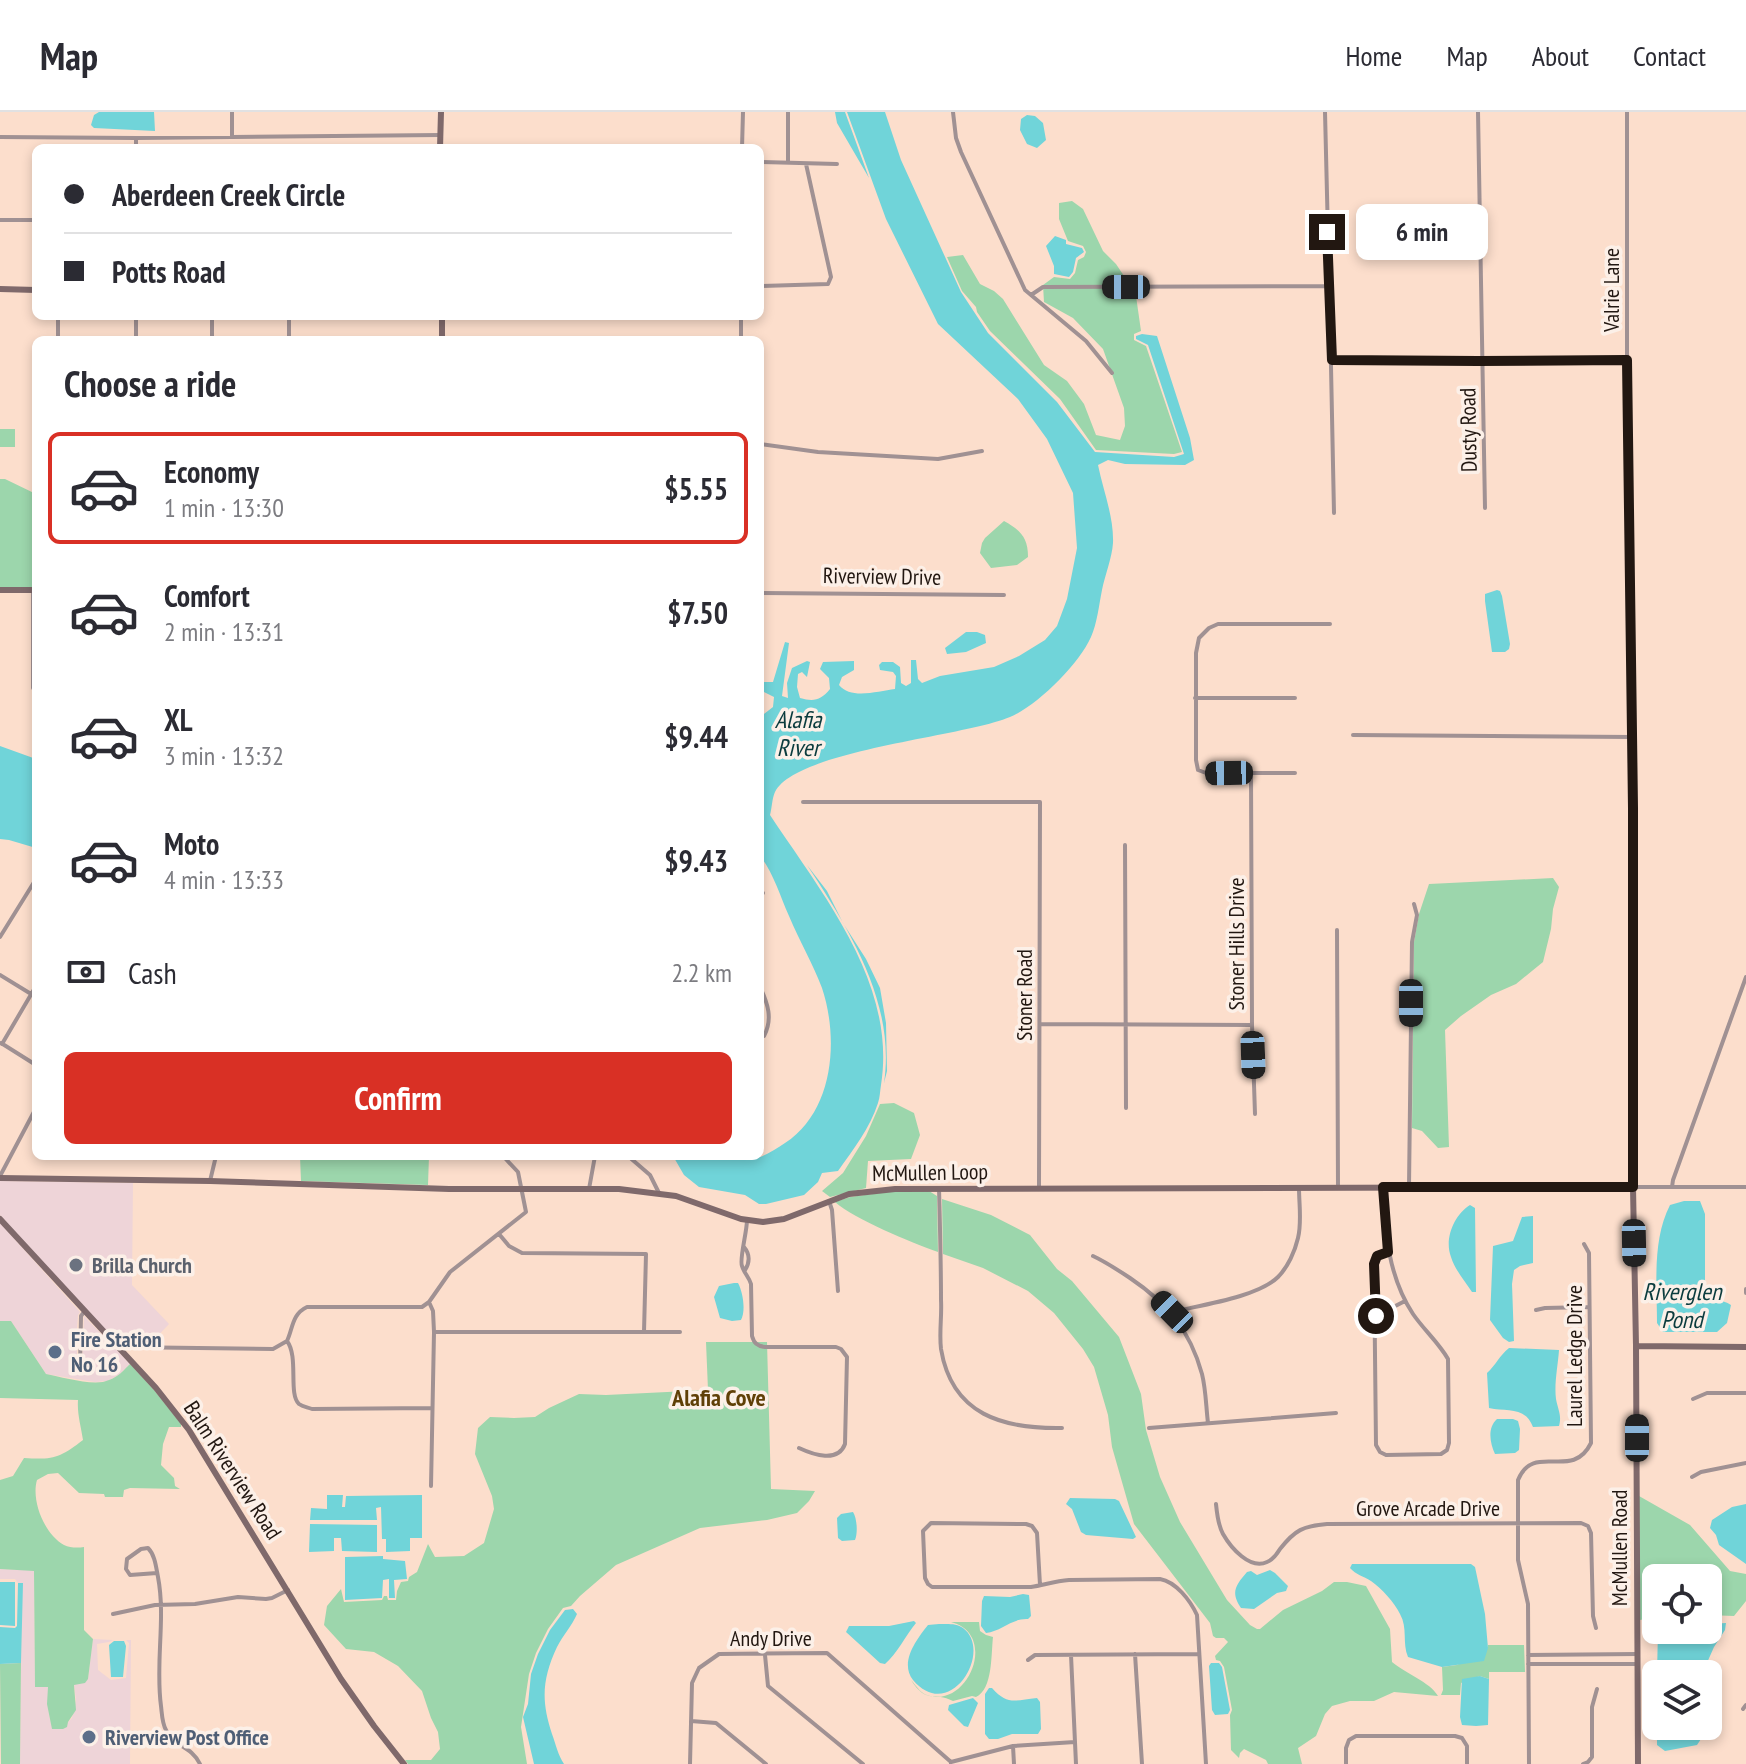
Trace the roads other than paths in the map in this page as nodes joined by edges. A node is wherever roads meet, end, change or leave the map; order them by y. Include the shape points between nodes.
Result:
1 (232, 112) edge
2 (441, 112) edge
3 (743, 112) edge
4 (788, 112) edge
5 (953, 112) edge
6 (1325, 112) edge
7 (1478, 112) edge
8 (1627, 112) edge
9 (441, 135) junction
10 (232, 136) junction
11 (0, 137) edge
12 (136, 138) junction
13 (136, 144) edge
14 (440, 144) edge
15 (742, 144) edge
16 (764, 162) edge
17 (788, 163) junction
18 (806, 164) junction
19 (837, 164) dead end
20 (0, 220) edge
21 (32, 220) edge
22 (764, 286) edge
23 (1328, 286) junction
24 (0, 289) edge
25 (32, 290) edge
26 (1031, 295) junction
27 (1332, 360) junction
28 (1627, 360) junction
29 (1483, 361) junction
30 (1112, 373) dead end
31 (764, 445) edge
32 (982, 451) dead end
33 (1485, 508) dead end
34 (1334, 513) dead end
35 (0, 590) edge
36 (32, 590) edge
37 (764, 593) edge
38 (1004, 595) dead end
39 (1330, 624) dead end
40 (1195, 698) junction
41 (1295, 698) dead end
42 (1353, 735) dead end
43 (1632, 737) junction
44 (1251, 773) junction
45 (1295, 773) dead end
46 (803, 802) dead end
47 (1125, 845) dead end
48 (32, 885) edge
49 (1414, 904) dead end
50 (1337, 930) dead end
51 (0, 937) edge
52 (0, 975) edge
53 (1746, 977) edge
54 (32, 995) edge
55 (32, 999) edge
56 (764, 999) edge
57 (1040, 1024) junction
58 (1126, 1024) junction
59 (1252, 1025) junction
60 (764, 1036) dead end
61 (1, 1044) edge
62 (32, 1063) edge
63 (1126, 1108) dead end
64 (1255, 1114) dead end
65 (32, 1116) edge
66 (215, 1160) edge
67 (507, 1160) edge
68 (594, 1160) edge
69 (633, 1160) edge
70 (0, 1177) edge
71 (210, 1181) junction
72 (1338, 1187) junction
73 (1383, 1187) junction
74 (1409, 1187) junction
75 (1633, 1187) junction
76 (1672, 1187) junction
77 (1746, 1187) edge
78 (939, 1188) junction
79 (1039, 1188) junction
80 (1299, 1188) junction
81 (522, 1189) junction
82 (589, 1189) junction
83 (659, 1193) junction
84 (829, 1201) junction
85 (0, 1219) edge
86 (747, 1220) junction
87 (499, 1234) junction
88 (1584, 1244) dead end
89 (744, 1247) junction
90 (1388, 1252) junction
91 (1093, 1256) dead end
92 (741, 1258) junction
93 (748, 1258) junction
94 (745, 1270) junction
95 (838, 1291) dead end
96 (1405, 1301) junction
97 (429, 1302) junction
98 (1590, 1307) junction
99 (1536, 1310) dead end
100 (84, 1312) junction
101 (1172, 1312) junction
102 (1376, 1316) junction
103 (434, 1332) junction
104 (644, 1332) junction
105 (680, 1332) dead end
106 (287, 1341) junction
107 (1636, 1346) junction
108 (117, 1347) junction
109 (1746, 1347) edge
110 (80, 1367) dead end
111 (1746, 1393) edge
112 (1693, 1399) dead end
113 (432, 1408) junction
114 (1336, 1413) dead end
115 (1208, 1423) junction
116 (1062, 1428) dead end
117 (1149, 1428) dead end
118 (799, 1448) dead end
119 (1746, 1463) edge
120 (1692, 1477) dead end
121 (431, 1486) dead end
122 (1216, 1504) dead end
123 (1518, 1523) junction
124 (157, 1573) junction
125 (1040, 1585) junction
126 (288, 1590) junction
127 (161, 1605) junction
128 (113, 1614) dead end
129 (1596, 1628) dead end
130 (1071, 1654) junction
131 (1135, 1654) junction
132 (1199, 1654) junction
133 (1637, 1654) junction
134 (765, 1655) junction
135 (1528, 1655) junction
136 (1028, 1660) dead end
137 (1528, 1664) junction
138 (1638, 1664) junction
139 (1597, 1689) dead end
140 (691, 1721) junction
141 (1075, 1742) junction
142 (1013, 1746) junction
143 (951, 1763) edge
144 (200, 1764) edge
145 (404, 1764) edge
146 (690, 1764) edge
147 (766, 1764) edge
148 (863, 1764) edge
149 (1014, 1764) edge
150 (1076, 1764) edge
151 (1142, 1764) edge
152 (1206, 1764) edge
153 (1346, 1764) edge
154 (1467, 1764) edge
155 (1529, 1764) edge
156 (1583, 1764) edge
157 (1638, 1764) edge

1 - 10 street
2 - 9 street
3 - 15 street
4 - 17 street
5 - 26 street via 962,154
6 - 23 street
7 - 29 street, Dusty Road
8 - 28 street, Valrie Lane
9 - 10 street
9 - 14 street
10 - 12 street
11 - 12 street
12 - 13 street
16 - 17 street
17 - 18 street
18 - 19 street
18 - 22 street via 831,277 828,284
20 - 21 street
23 - 26 street via 1043,287
23 - 27 street
24 - 25 street
26 - 30 street via 1086,341
27 - 29 street
27 - 34 street
28 - 29 street
28 - 43 street, Valrie Lane
29 - 33 street, Dusty Road
31 - 32 street via 938,459
35 - 36 street
37 - 38 street, Riverview Drive
39 - 40 street via 1209,628 1199,638 1196,653
40 - 41 street
40 - 44 street via 1198,770
42 - 43 street
43 - 75 street, Valrie Lane
44 - 45 street
44 - 59 street, Stoner Hills Drive
46 - 57 street, Stoner Road via 1040,802
47 - 58 street
48 - 51 street
49 - 74 street
50 - 72 street
52 - 54 street
53 - 76 street
55 - 61 street
56 - 60 street via 769,1026
57 - 58 street
57 - 79 street, Stoner Road
58 - 59 street
58 - 63 street
59 - 64 street, Stoner Hills Drive
61 - 62 street
65 - 70 street
66 - 71 street
67 - 81 street via 518,1172
68 - 82 street
69 - 83 street via 650,1175
70 - 71 street, McMullen Loop
71 - 81 street, McMullen Loop
72 - 73 street, McMullen Loop
72 - 80 street, McMullen Loop
73 - 74 street, McMullen Loop
73 - 90 street
74 - 75 street, McMullen Loop
75 - 76 street, McMullen Loop
75 - 107 street, McMullen Road
76 - 77 street, McMullen Loop
78 - 79 street, McMullen Loop
78 - 84 street, McMullen Loop via 872,1190
78 - 116 street via 941,1346 947,1373 961,1396 984,1415 1017,1426
79 - 80 street, McMullen Loop
80 - 101 street via 1299,1234 1279,1276 1251,1292
81 - 82 street, McMullen Loop
81 - 87 street via 526,1212
82 - 83 street, McMullen Loop
83 - 86 street, McMullen Loop
84 - 86 street, McMullen Loop via 779,1220
84 - 95 street
85 - 100 street, Balm Riverview Road
86 - 89 street
87 - 97 street via 450,1272
87 - 104 street via 522,1253 646,1254
88 - 98 street, Laurel Ledge Drive via 1589,1253
89 - 92 street
89 - 93 street
90 - 96 street
90 - 102 street via 1377,1256 1374,1264
91 - 101 street via 1141,1285
92 - 93 street
92 - 94 street
93 - 94 street
94 - 118 street via 751,1284 754,1342 765,1347 836,1347 847,1357 843,1451 811,1454
96 - 102 street
96 - 102 street via 1448,1359 1449,1443 1441,1454 1386,1455 1376,1445
97 - 103 street
97 - 106 street via 422,1307 307,1307 295,1316
98 - 99 street
98 - 123 street, Laurel Ledge Drive via 1591,1443 1574,1461 1537,1462 1521,1473
100 - 108 street, Balm Riverview Road
100 - 110 street
101 - 115 street via 1193,1348
103 - 104 street
103 - 113 street
104 - 105 street
106 - 108 street via 273,1349
106 - 113 street via 299,1404 312,1409
107 - 109 street
107 - 133 street, McMullen Road
108 - 126 street, Balm Riverview Road via 194,1437
111 - 112 street via 1707,1393
113 - 121 street
114 - 115 street
115 - 117 street
119 - 120 street
122 - 123 street, Grove Arcade Drive via 1224,1535 1238,1554 1259,1564 1267,1563 1295,1532 1308,1526
123 - 129 street, Grove Arcade Drive via 1588,1526
123 - 135 street, Laurel Ledge Drive
124 - 124 street via 148,1548 127,1559 130,1575
124 - 127 street
125 - 125 street via 1037,1533 1032,1526 931,1523 923,1531 925,1578 932,1587
125 - 132 street via 1069,1580 1168,1581 1195,1609
126 - 127 street via 266,1599
126 - 145 street, Balm Riverview Road via 341,1679
127 - 128 street
127 - 144 street via 158,1672 164,1725 170,1738
130 - 131 street
130 - 136 street
130 - 141 street
131 - 132 street
131 - 151 street
132 - 152 street
133 - 135 street
133 - 138 street, McMullen Road
134 - 140 street, Andy Drive via 719,1654 699,1668 692,1683
134 - 143 street, Andy Drive via 827,1653
134 - 148 street via 768,1686
135 - 137 street, Laurel Ledge Drive
137 - 138 street
137 - 155 street, Laurel Ledge Drive
138 - 157 street, McMullen Road
139 - 156 street via 1592,1757
140 - 146 street, Andy Drive
140 - 147 street via 716,1723
141 - 142 street
141 - 150 street
142 - 143 street
142 - 149 street
153 - 154 street via 1346,1748 1356,1736 1455,1736 1467,1746

